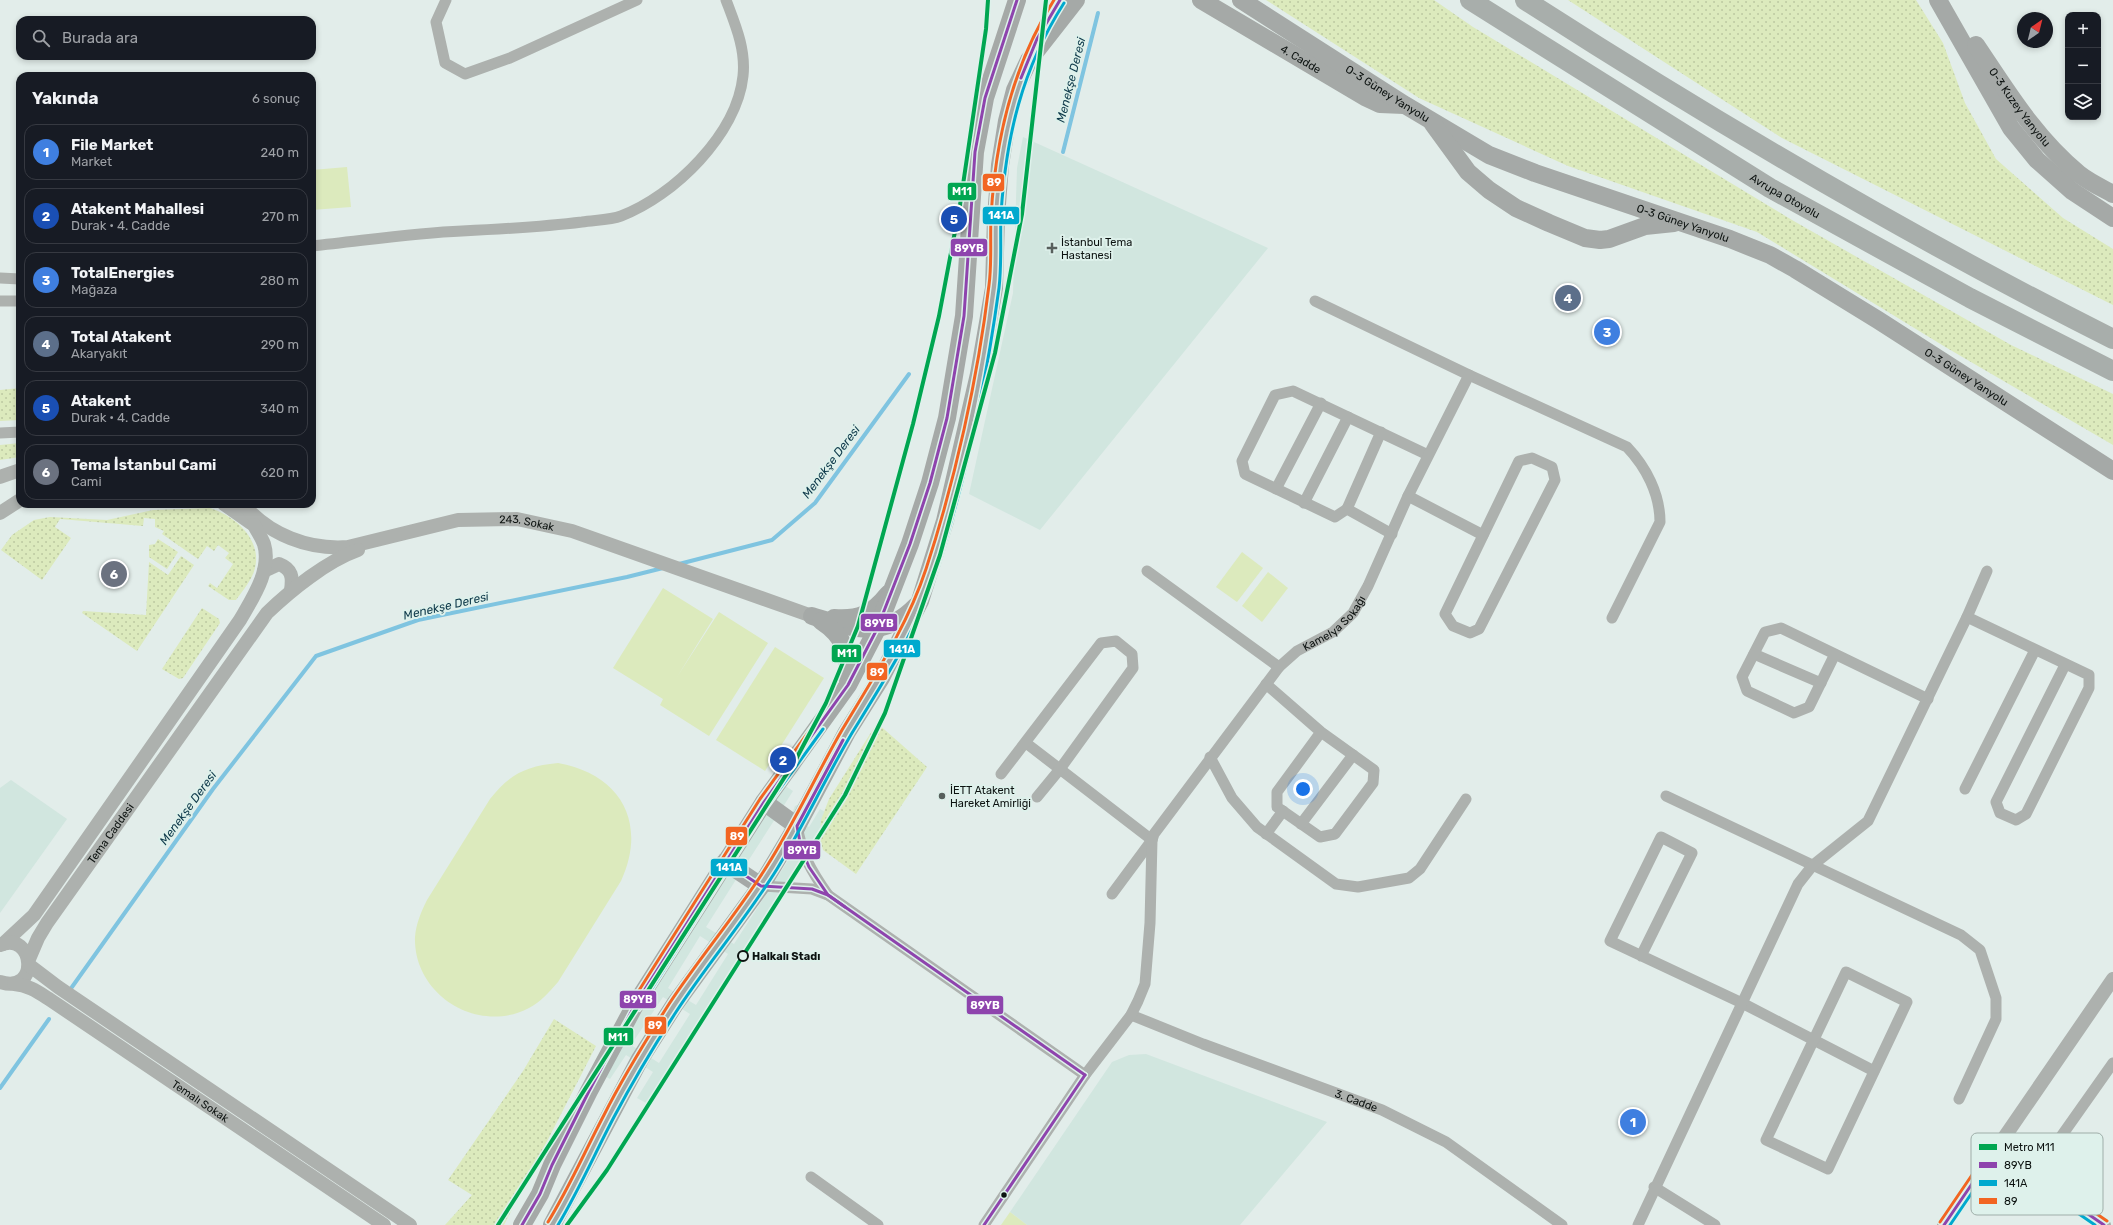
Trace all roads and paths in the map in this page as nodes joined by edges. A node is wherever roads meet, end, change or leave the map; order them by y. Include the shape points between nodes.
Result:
1 (446, 0) edge
2 (637, 0) edge
3 (726, 0) edge
4 (1017, 0) edge
5 (1060, 0) edge
6 (1076, 0) edge
7 (1201, 0) edge
8 (1241, 0) edge
9 (1470, 0) edge
10 (1525, 0) edge
11 (1938, 0) edge
12 (1946, 0) edge
13 (1029, 60) junction
14 (1405, 105) junction
15 (1429, 119) junction
16 (2113, 194) edge
17 (2113, 218) edge
18 (1686, 224) junction
19 (316, 246) edge
20 (0, 278) edge
21 (16, 279) edge
22 (0, 301) edge
23 (16, 301) edge
24 (1315, 301) dead end
25 (2113, 338) edge
26 (2113, 371) edge
27 (1469, 375) junction
28 (1320, 404) junction
29 (1348, 416) junction
30 (16, 432) edge
31 (1382, 432) junction
32 (0, 433) edge
33 (2063, 439) junction
34 (1428, 455) junction
35 (2113, 460) edge
36 (16, 471) edge
37 (2113, 472) edge
38 (0, 477) edge
39 (1276, 488) junction
40 (1408, 496) junction
41 (16, 503) edge
42 (1304, 503) junction
43 (231, 508) edge
44 (246, 508) edge
45 (254, 508) edge
46 (1347, 509) junction
47 (0, 513) edge
48 (257, 523) junction
49 (1392, 534) junction
50 (1483, 535) junction
51 (398, 536) junction
52 (348, 554) junction
53 (264, 571) junction
54 (1147, 571) dead end
55 (1987, 571) dead end
56 (894, 586) junction
57 (291, 590) junction
58 (920, 601) junction
59 (812, 616) junction
60 (1968, 617) junction
61 (1612, 618) dead end
62 (877, 629) junction
63 (2035, 650) junction
64 (1754, 654) junction
65 (1835, 654) junction
66 (2065, 665) junction
67 (1279, 667) junction
68 (1821, 683) junction
69 (1266, 684) junction
70 (848, 685) junction
71 (1928, 699) junction
72 (1321, 732) junction
73 (1026, 743) junction
74 (1353, 755) junction
75 (1210, 757) junction
76 (1060, 769) junction
77 (1001, 774) dead end
78 (1965, 789) dead end
79 (1666, 796) dead end
80 (1037, 797) dead end
81 (1466, 799) dead end
82 (764, 802) junction
83 (1283, 811) junction
84 (1301, 824) junction
85 (798, 826) junction
86 (1266, 834) junction
87 (1152, 840) junction
88 (725, 862) junction
89 (1813, 865) junction
90 (761, 886) junction
91 (1112, 894) dead end
92 (828, 895) junction
93 (2, 945) edge
94 (1641, 956) junction
95 (29, 962) junction
96 (2113, 979) edge
97 (5, 986) edge
98 (1742, 1003) junction
99 (1131, 1015) junction
100 (1814, 1040) junction
101 (2113, 1063) edge
102 (1874, 1071) junction
103 (1085, 1075) junction
104 (1959, 1099) dead end
105 (2007, 1133) edge
106 (2064, 1133) edge
107 (811, 1177) dead end
108 (1971, 1185) edge
109 (1654, 1187) junction
110 (2089, 1215) edge
111 (384, 1225) edge
112 (410, 1225) edge
113 (522, 1225) edge
114 (552, 1225) edge
115 (878, 1225) edge
116 (984, 1225) edge
117 (1562, 1225) edge
118 (1638, 1225) edge
119 (1715, 1225) edge
120 (1944, 1225) edge
121 (2104, 1225) edge

1 - 2 street via 436,22 445,62 465,74 510,58
3 - 19 street via 740,38 743,76 737,98 713,145 652,200 620,217 593,221
4 - 56 main road via 985,98 975,152 964,316 947,418 930,483
5 - 13 main road via 1037,39
6 - 13 main road
7 - 14 main road, 4. Cadde via 1365,97 1380,104
8 - 14 main road, O-3 Güney Yanyolu
9 - 26 highway, Avrupa Otoyolu via 1776,192 1937,281
10 - 25 highway via 1687,102 1854,202
11 - 17 main road via 2011,128 2037,160 2072,192
12 - 16 main road, O-3 Kuzey Yanyolu via 2016,106 2051,149 2080,175
13 - 58 main road via 1015,90 1003,151 996,217 994,288 979,374 945,521
14 - 15 main road, O-3 Güney Yanyolu
15 - 18 main road, O-3 Güney Yanyolu via 1489,155
15 - 18 main road via 1468,172 1489,190 1516,208 1585,238 1609,239 1645,226
18 - 33 main road, O-3 Güney Yanyolu via 1744,244 1795,269
20 - 21 street
22 - 23 street
24 - 27 street
27 - 34 street, Kamelya Sokağı
27 - 61 street via 1627,448 1641,462 1660,505 1660,522
28 - 29 street
28 - 39 street
28 - 39 street via 1293,390 1275,395 1242,461 1245,474
29 - 31 street
29 - 42 street
30 - 32 street
31 - 34 street
31 - 46 street
33 - 35 main road
33 - 37 main road, O-3 Güney Yanyolu
34 - 40 street, Kamelya Sokağı
36 - 38 street
39 - 42 street
40 - 49 street, Kamelya Sokağı
40 - 50 street
41 - 47 street
42 - 46 street via 1335,517
43 - 48 street, 243. Sokak
44 - 48 street, 243. Sokak
45 - 48 street
46 - 49 street
48 - 51 street, 243. Sokak via 306,544 331,548 348,547
48 - 52 street, 243. Sokak via 292,546 312,553
48 - 53 street via 267,556
49 - 67 street, Kamelya Sokağı via 1353,613 1333,632 1297,651
50 - 50 street via 1519,461 1532,458 1552,467 1555,480 1479,629 1470,633 1453,626 1445,614
51 - 52 street
51 - 59 street, 243. Sokak via 458,520 517,519 572,531
52 - 57 street, Tema Caddesi
53 - 57 street via 279,564 285,566 293,579
53 - 93 street via 240,620 98,826 34,915
54 - 67 street
55 - 60 street
56 - 59 main road via 882,601 866,614 851,619
56 - 62 main road
57 - 95 street, Tema Caddesi via 267,613 197,710 48,923 38,938
58 - 62 main road via 908,614
58 - 85 main road via 881,678 844,738
59 - 62 main road via 857,629
59 - 70 main road via 829,626 842,640 848,656
60 - 63 street
60 - 71 street
62 - 70 main road
63 - 66 street
63 - 78 street
64 - 65 street via 1765,632 1781,628
64 - 68 street
64 - 68 street via 1742,677 1747,691 1794,713 1809,707
65 - 68 street
65 - 71 street
66 - 66 street via 1996,802 2000,813 2016,820 2026,814 2089,688 2089,675
67 - 69 street, Kamelya Sokağı
69 - 72 street
69 - 75 street, Kamelya Sokağı
70 - 82 main road
71 - 89 street via 1868,821
72 - 74 street
72 - 83 street via 1277,792 1277,807
73 - 76 street
73 - 76 street via 1101,643 1116,641 1132,654 1133,668
73 - 77 street
74 - 84 street
74 - 84 street via 1374,770 1373,783 1335,834 1320,837
75 - 86 street via 1232,798
75 - 87 street, Kamelya Sokağı
76 - 80 street
76 - 87 street
79 - 89 street
81 - 86 street via 1420,869 1409,878 1365,886 1336,884
82 - 85 main road
82 - 88 main road
83 - 84 street
83 - 86 street
85 - 90 main road
85 - 92 street via 801,848 809,868
87 - 91 street, Kamelya Sokağı
87 - 99 street via 1145,984
88 - 90 main road
88 - 113 main road via 635,1006
89 - 98 street via 1798,884
89 - 104 street via 1961,935 1980,950 1996,998 1996,1019
90 - 92 street via 812,889
90 - 114 main road via 675,1004 640,1059
92 - 103 street
93 - 95 street via 17,945 23,949
94 - 94 street via 1610,941 1661,837 1692,852
94 - 98 street
95 - 97 street, Tema Caddesi via 24,978
95 - 112 street via 58,987
96 - 105 street
97 - 111 street, Temalı Sokak via 28,987 49,999
98 - 100 street
98 - 109 street
99 - 103 street
99 - 117 street, 3. Cadde via 1382,1110 1446,1142
100 - 102 street
100 - 102 street via 1846,972 1907,1002
100 - 102 street via 1766,1140 1828,1169
101 - 106 street
103 - 116 street
107 - 115 street
108 - 120 street
109 - 118 street
109 - 119 street
110 - 121 street

